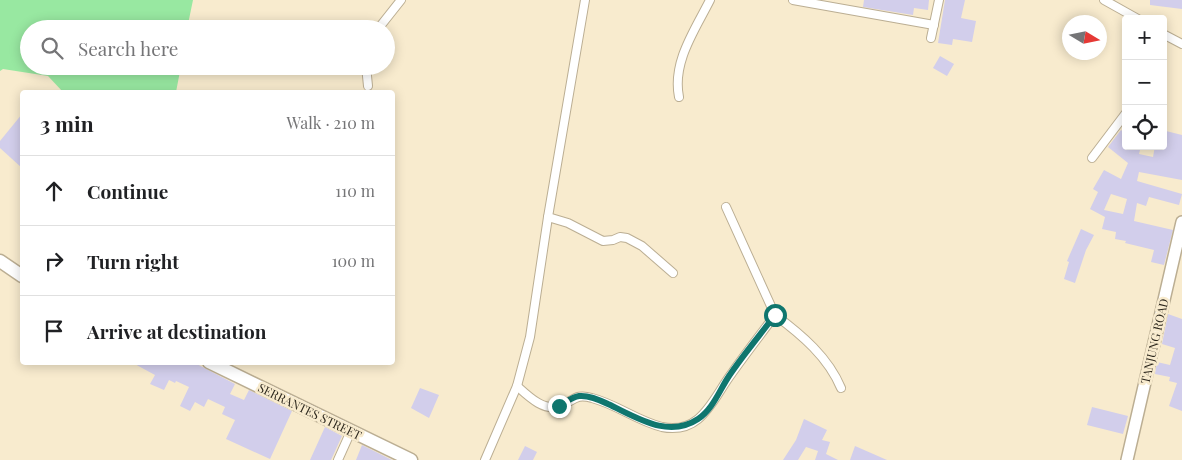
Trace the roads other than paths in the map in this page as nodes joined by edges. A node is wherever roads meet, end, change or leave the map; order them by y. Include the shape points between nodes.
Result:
1 (401, 0) edge
2 (585, 0) edge
3 (710, 0) edge
4 (793, 0) edge
5 (939, 0) edge
6 (1104, 0) edge
7 (1131, 15) edge
8 (385, 20) edge
9 (934, 25) junction
10 (931, 38) dead end
11 (1167, 38) edge
12 (1182, 44) edge
13 (367, 75) edge
14 (368, 86) dead end
15 (679, 97) dead end
16 (1122, 118) edge
17 (1092, 158) dead end
18 (726, 207) dead end
19 (548, 217) junction
20 (1182, 222) edge
21 (0, 261) edge
22 (673, 273) dead end
23 (20, 275) edge
24 (775, 315) junction
25 (215, 365) edge
26 (517, 386) junction
27 (841, 388) dead end
28 (352, 431) junction
29 (338, 460) edge
30 (411, 460) edge
31 (485, 460) edge
32 (1127, 460) edge

1 - 8 street
2 - 19 street
3 - 15 street via 684,52 678,83
4 - 9 street
5 - 9 street
6 - 7 street
9 - 10 street
11 - 12 street
13 - 14 street
16 - 17 street
18 - 24 street
19 - 22 street via 603,241 628,238
19 - 26 street via 530,337
20 - 32 street, TANJUNG ROAD
21 - 23 main road
24 - 26 street via 730,375 711,407 698,419 677,428 648,422 585,396 576,396 559,406 543,405
24 - 27 street via 821,355
25 - 28 main road, SERRANTES STREET
26 - 31 street
28 - 29 street
28 - 30 main road, SERRANTES STREET

